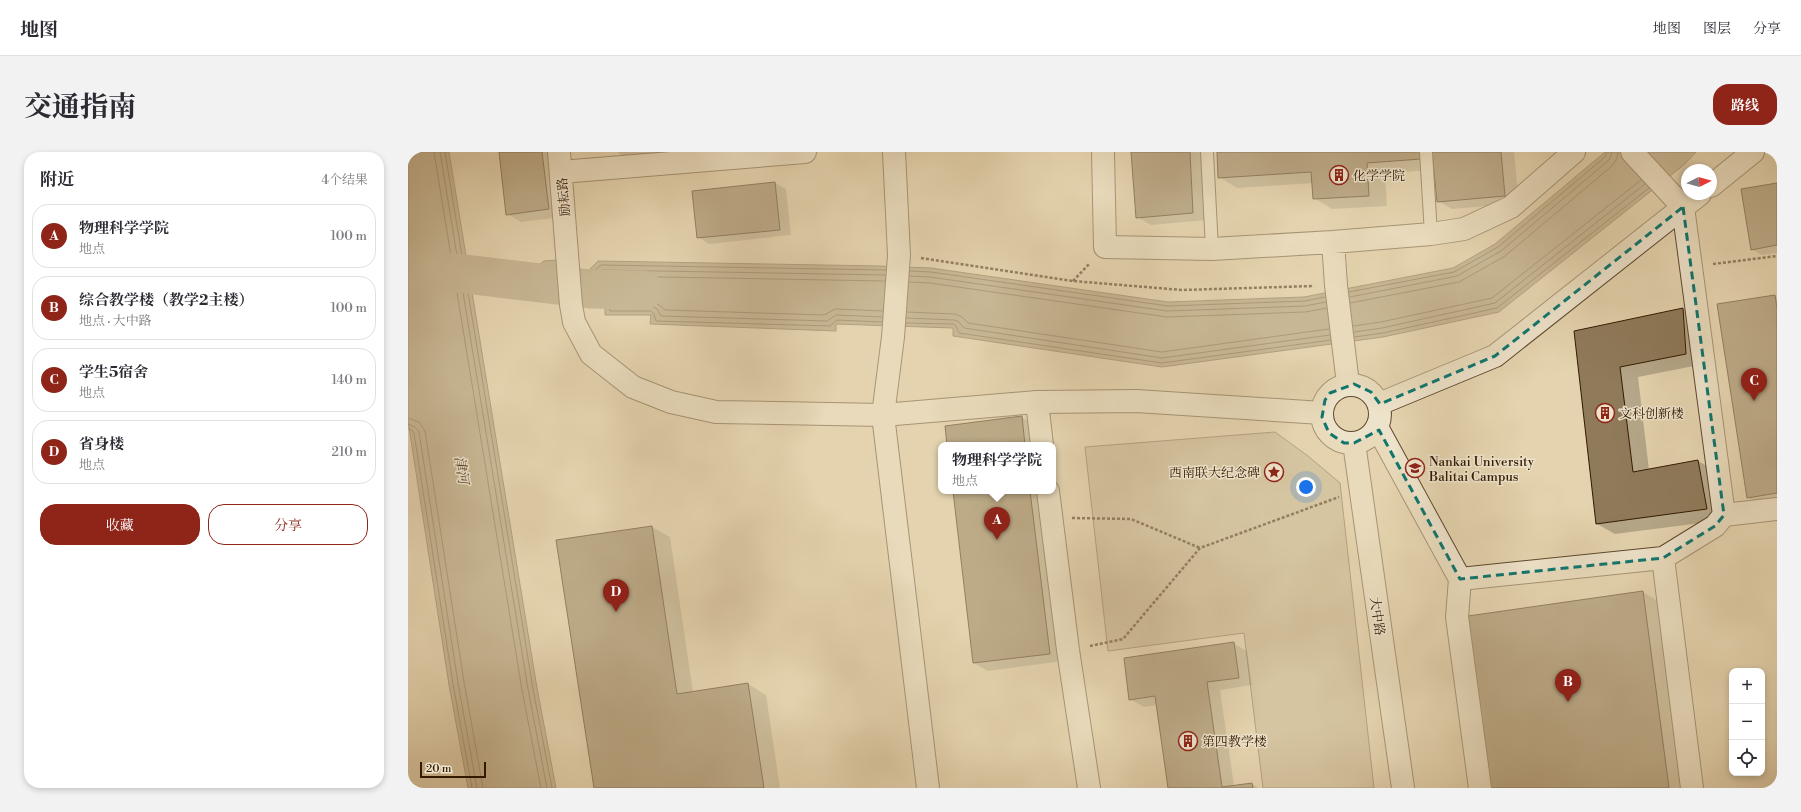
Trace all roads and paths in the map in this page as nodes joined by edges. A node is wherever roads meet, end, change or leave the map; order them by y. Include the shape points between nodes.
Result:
1 (805, 152) edge
2 (894, 152) edge
3 (1103, 152) edge
4 (1208, 152) edge
5 (1426, 152) edge
6 (1574, 152) edge
7 (1632, 152) edge
8 (1753, 152) edge
9 (560, 162) edge
10 (1717, 181) edge
11 (1693, 200) edge
12 (1684, 207) junction
13 (1431, 234) junction
14 (1333, 242) junction
15 (1212, 249) junction
16 (899, 255) junction
17 (1777, 256) edge
18 (1691, 268) junction
19 (1336, 285) junction
20 (1348, 384) junction
21 (1037, 402) junction
22 (1379, 404) junction
23 (1322, 413) junction
24 (883, 415) junction
25 (1377, 427) junction
26 (1042, 442) edge
27 (1354, 443) junction
28 (1360, 489) junction
29 (1048, 494) edge
30 (1777, 509) edge
31 (1724, 515) junction
32 (1051, 517) junction
33 (1200, 548) junction
34 (1663, 558) junction
35 (1460, 579) junction
36 (1068, 650) junction
37 (928, 788) edge
38 (1089, 788) edge
39 (1403, 788) edge
40 (1480, 788) edge
41 (1692, 788) edge

1 - 9 street
2 - 16 street
3 - 15 street via 1105,247
4 - 15 lane
5 - 13 lane
6 - 13 street via 1511,207 1464,229
7 - 12 street
8 - 10 street
9 - 24 street, 励耘路 via 574,322 591,354 632,387 671,402 716,412
11 - 12 street
12 - 18 street
12 - 22 street via 1495,356
13 - 14 street
14 - 15 street
14 - 19 street
16 - 19 path via 1073,280 1182,290
16 - 24 street via 893,337
17 - 18 path
18 - 31 street
19 - 20 street
20 - 22 street via 1363,386
20 - 23 street via 1330,393 1324,400
21 - 23 street, 励耘路 via 1136,401
21 - 24 street, 励耘路
21 - 26 street
22 - 25 street via 1380,418
23 - 27 street via 1324,426 1335,439 1344,443
24 - 37 street
25 - 27 street via 1364,441
25 - 35 street
27 - 28 street, 大中路
28 - 33 path
28 - 39 street, 大中路
29 - 32 street
30 - 31 street
31 - 34 street via 1715,526
32 - 33 path via 1130,519
32 - 36 street
33 - 36 path via 1123,639
34 - 35 street
34 - 41 street
35 - 40 street via 1457,617
36 - 38 street

